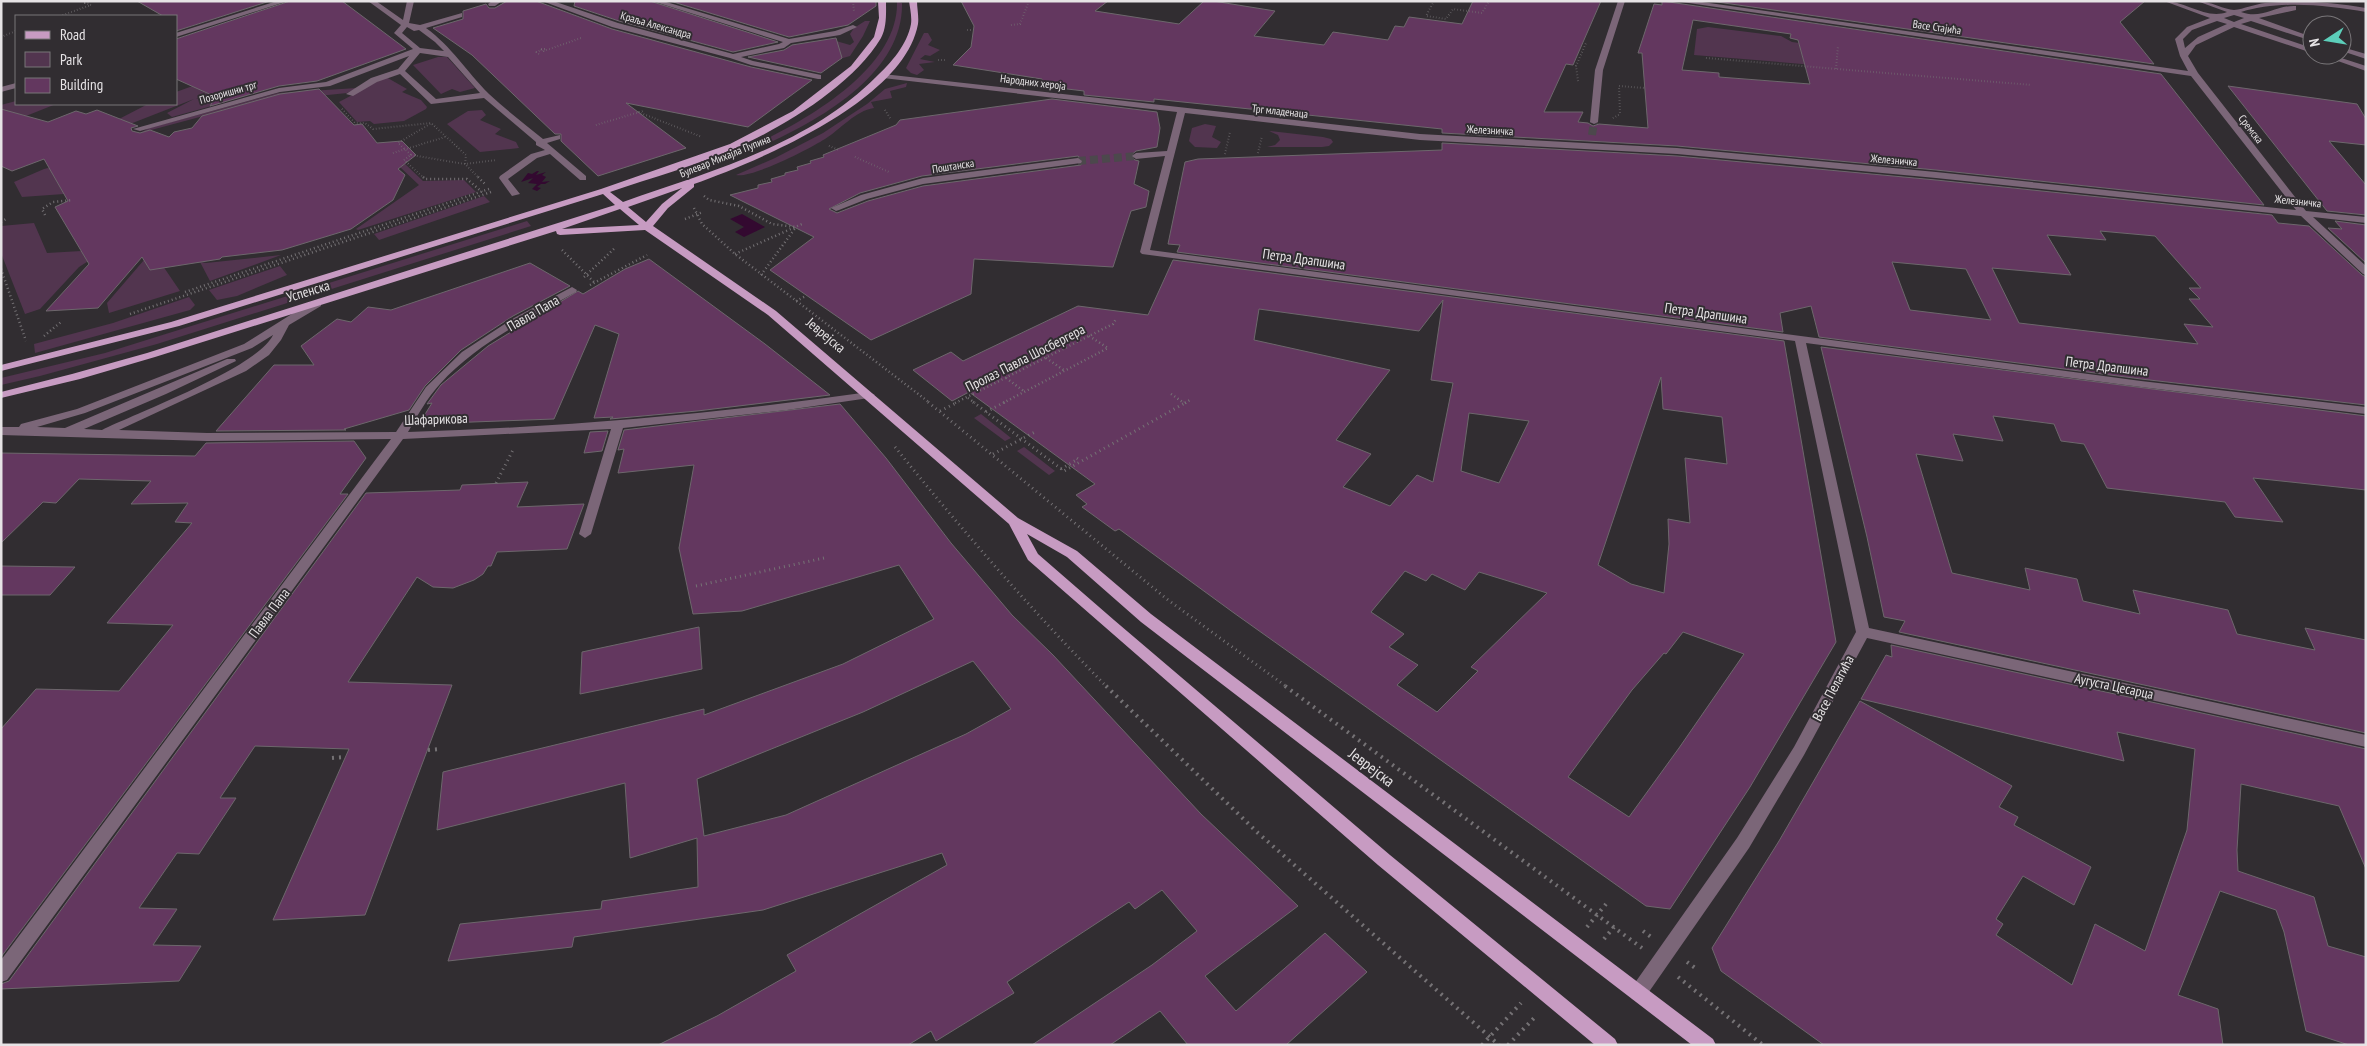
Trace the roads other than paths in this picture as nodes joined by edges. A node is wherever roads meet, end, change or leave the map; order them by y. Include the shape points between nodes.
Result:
1 (285, 1) edge
2 (371, 1) edge
3 (411, 1) edge
4 (546, 1) edge
5 (655, 1) edge
6 (882, 1) edge
7 (913, 1) edge
8 (1622, 1) edge
9 (1678, 1) edge
10 (2167, 1) edge
11 (2200, 1) edge
12 (2366, 10) edge
13 (2233, 12) junction
14 (459, 15) dead end
15 (2217, 18) junction
16 (2253, 19) junction
17 (405, 25) junction
18 (2236, 25) junction
19 (420, 27) junction
20 (853, 27) dead end
21 (178, 34) edge
22 (400, 35) junction
23 (2302, 36) edge
24 (789, 41) junction
25 (416, 48) junction
26 (2302, 48) edge
27 (2352, 52) edge
28 (453, 56) junction
29 (733, 56) junction
30 (2184, 56) junction
31 (2366, 57) edge
32 (2352, 64) edge
33 (2366, 69) edge
34 (401, 71) junction
35 (2194, 74) junction
36 (883, 76) junction
37 (818, 77) dead end
38 (374, 80) junction
39 (327, 84) junction
40 (15, 85) edge
41 (1037, 85) dead end
42 (1, 90) edge
43 (1030, 93) junction
44 (350, 94) dead end
45 (486, 95) junction
46 (1180, 111) junction
47 (1594, 122) tunnel mouth
48 (138, 129) dead end
49 (557, 137) dead end
50 (1420, 137) joint
51 (539, 143) junction
52 (550, 151) junction
53 (1171, 153) junction
54 (1136, 156) tunnel mouth
55 (1078, 162) tunnel mouth
56 (704, 177) junction
57 (583, 178) dead end
58 (512, 190) road end
59 (604, 191) junction
60 (621, 206) junction
61 (836, 208) dead end
62 (2304, 213) junction
63 (2366, 220) edge
64 (647, 227) junction
65 (533, 236) junction
66 (2366, 272) edge
67 (572, 290) dead end
68 (317, 304) junction
69 (281, 328) junction
70 (1800, 339) junction
71 (1, 368) edge
72 (1, 395) edge
73 (869, 395) junction
74 (2366, 411) edge
75 (618, 424) junction
76 (3, 431) edge
77 (63, 432) junction
78 (104, 433) junction
79 (400, 436) junction
80 (1014, 521) junction
81 (585, 534) dead end
82 (1863, 632) junction
83 (2366, 741) edge
84 (1, 974) edge
85 (1638, 993) junction
86 (1609, 1045) edge
87 (1707, 1045) edge

1 - 21 street
2 - 17 street
3 - 17 street
4 - 29 street, Краља Александра via 612,26
5 - 24 street, Краља Александра
6 - 59 main road, Булевар Михајла Пупина via 882,27 868,53 812,102 732,146
7 - 36 main road, Булевар Михајла Пупина via 911,35
8 - 47 street via 1599,70
9 - 35 street, Васе Стајића
10 - 15 street
11 - 13 street
12 - 13 street via 2319,2 2287,2
12 - 16 street via 2300,8 2279,10
13 - 15 street
13 - 16 street
14 - 19 street
15 - 18 street
15 - 30 street, Сремска via 2181,34
16 - 18 street
16 - 23 street
17 - 19 street
17 - 22 street via 398,33
18 - 26 street
18 - 30 street via 2191,44
19 - 22 street
19 - 28 street
20 - 24 street, Краља Александра
22 - 25 street
24 - 29 street, Краља Александра via 781,46
25 - 28 street
25 - 34 street
25 - 39 street, Позоришни трг
27 - 31 street
28 - 45 street
29 - 37 street, Краља Александра
30 - 35 street, Сремска
32 - 33 street
34 - 38 street, Позоришни трг
34 - 45 street via 434,102
35 - 62 street, Сремска
36 - 43 street, Народних хероја
36 - 56 main road, Булевар Михајла Пупина via 858,99 814,127 762,154
38 - 39 street, Позоришни трг
38 - 44 street, Позоришни трг
39 - 48 street, Позоришни трг via 279,90
40 - 42 street
41 - 43 street
43 - 46 street, Народних хероја
45 - 51 street
46 - 50 street, Трг младенаца
46 - 53 street
49 - 51 street
50 - 62 street, Железничка via 1592,142
51 - 52 street
52 - 57 street
52 - 58 street via 534,156 503,178
53 - 54 street
53 - 70 street, Петра Драпшина via 1145,252
55 - 61 street, Поштанска via 977,173 908,185 862,197
56 - 60 main road, Булевар Михајла Пупина
56 - 64 main road via 665,206
59 - 60 main road, Јеврејска
59 - 71 main road, Успенска via 175,324
60 - 64 main road, Јеврејска
60 - 65 main road, Успенска
62 - 63 street, Железничка
62 - 66 street, Сремска
64 - 65 main road
64 - 73 main road, Јеврејска via 772,313
65 - 68 main road, Успенска
67 - 79 street, Павла Папа via 469,352 436,382
68 - 69 street
68 - 72 main road, Успенска
69 - 76 street via 248,346 112,400 54,421
69 - 77 street via 258,347 211,370
69 - 78 street via 265,353 242,370
70 - 74 street, Петра Драпшина
70 - 82 street
73 - 75 street, Шафарикова
73 - 80 main road, Јеврејска
75 - 79 street, Шафарикова
75 - 81 street
76 - 77 street, Шафарикова
77 - 78 street, Шафарикова
78 - 79 street, Шафарикова via 206,437
79 - 84 street, Павла Папа
80 - 85 main road, Јеврејска via 1072,554 1146,618
80 - 86 main road, Јеврејска via 1040,563 1384,860
82 - 83 street, Аугуста Цесарца
82 - 85 street, Васе Пелагића via 1799,751 1748,835
85 - 87 main road, Јеврејска

